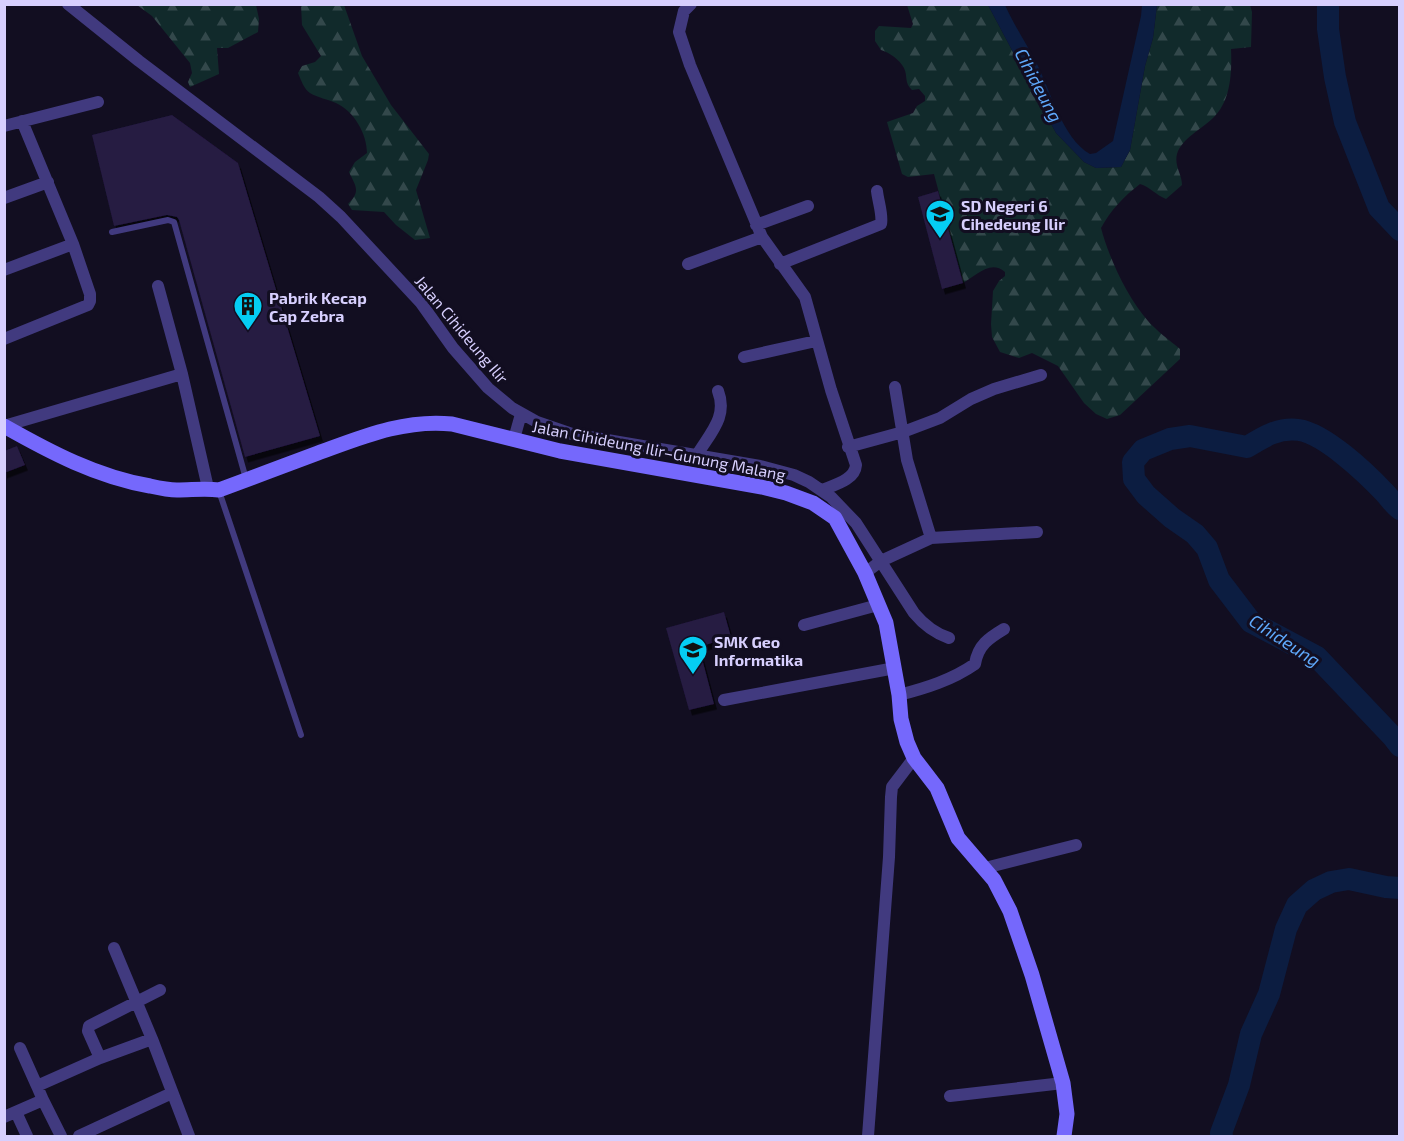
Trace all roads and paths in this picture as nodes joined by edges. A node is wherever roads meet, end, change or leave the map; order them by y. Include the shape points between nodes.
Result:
1 (68, 4) edge
2 (691, 4) edge
3 (98, 102) dead end
4 (22, 121) junction
5 (4, 126) edge
6 (48, 182) junction
7 (877, 191) dead end
8 (4, 198) edge
9 (808, 206) dead end
10 (759, 231) junction
11 (112, 232) dead end
12 (73, 244) junction
13 (688, 264) dead end
14 (780, 264) junction
15 (4, 270) edge
16 (158, 286) dead end
17 (4, 339) edge
18 (816, 341) junction
19 (744, 357) dead end
20 (182, 374) junction
21 (1041, 375) dead end
22 (895, 387) dead end
23 (718, 391) dead end
24 (521, 414) junction
25 (4, 426) edge
26 (903, 432) junction
27 (514, 439) junction
28 (848, 447) junction
29 (697, 455) junction
30 (246, 480) junction
31 (214, 489) junction
32 (822, 490) junction
33 (1037, 532) dead end
34 (931, 538) junction
35 (874, 567) junction
36 (878, 605) junction
37 (804, 625) dead end
38 (1004, 629) dead end
39 (950, 638) dead end
40 (895, 668) junction
41 (899, 695) junction
42 (724, 700) dead end
43 (301, 735) dead end
44 (910, 763) junction
45 (1076, 845) dead end
46 (985, 868) junction
47 (114, 948) dead end
48 (160, 990) dead end
49 (136, 1001) junction
50 (152, 1040) junction
51 (20, 1048) dead end
52 (100, 1058) junction
53 (1063, 1083) junction
54 (37, 1086) junction
55 (172, 1093) junction
56 (950, 1096) dead end
57 (43, 1100) junction
58 (10, 1114) edge
59 (27, 1137) edge
60 (61, 1137) edge
61 (79, 1137) edge
62 (189, 1137) edge
63 (868, 1137) edge
64 (1064, 1137) edge

1 - 24 street, Jalan Cihideung Ilir via 341,217 421,303 488,388
2 - 10 street via 684,11 679,32
3 - 4 street
4 - 5 street
4 - 6 street
6 - 8 street
6 - 12 street
7 - 14 street via 881,224
9 - 10 street
10 - 13 street
10 - 14 street
11 - 30 lane via 174,222
12 - 15 street
12 - 17 street via 90,294 88,305
14 - 18 street via 805,297
16 - 20 street
18 - 19 street
18 - 28 street
20 - 25 street
20 - 31 street
21 - 26 street via 971,399 940,418
22 - 26 street
23 - 29 street via 722,412
24 - 27 street
24 - 29 street, Jalan Cihideung Ilir via 572,434
25 - 31 main road, Jalan Cihideung Ilir–Gunung Malang via 47,450 120,479 177,490
26 - 28 street
26 - 34 street via 907,460
27 - 30 main road, Jalan Cihideung Ilir–Gunung Malang via 452,424 409,424 366,435
27 - 35 main road, Jalan Cihideung Ilir–Gunung Malang via 801,498 835,518
28 - 32 street via 855,471
29 - 32 street, Jalan Cihideung Ilir via 777,470
30 - 31 main road, Jalan Cihideung Ilir–Gunung Malang
31 - 43 lane
32 - 35 street, Jalan Cihideung Ilir via 856,523
33 - 34 street
34 - 35 street
35 - 36 main road, Jalan Cihideung Ilir–Gunung Malang
35 - 39 street, Jalan Cihideung Ilir via 925,625
36 - 37 street
36 - 40 main road, Jalan Cihideung Ilir–Gunung Malang via 886,623
38 - 41 street via 985,641 975,664 948,679
40 - 41 main road, Jalan Cihideung Ilir–Gunung Malang
40 - 42 street
41 - 44 main road, Jalan Cihideung Ilir–Gunung Malang
44 - 46 main road, Jalan Cihideung Ilir–Gunung Malang via 937,788 958,838
44 - 63 street via 892,787
45 - 46 street
46 - 53 main road, Jalan Cihideung Ilir–Gunung Malang via 1010,911
47 - 49 street
48 - 49 street
49 - 50 street
49 - 52 street via 89,1026
50 - 52 street
50 - 55 street
51 - 54 street
52 - 54 street
53 - 56 street
53 - 64 main road, Jalan Cihideung Ilir–Gunung Malang via 1067,1114
54 - 57 street
55 - 61 street
55 - 62 street
57 - 58 street
57 - 60 street
58 - 59 street

